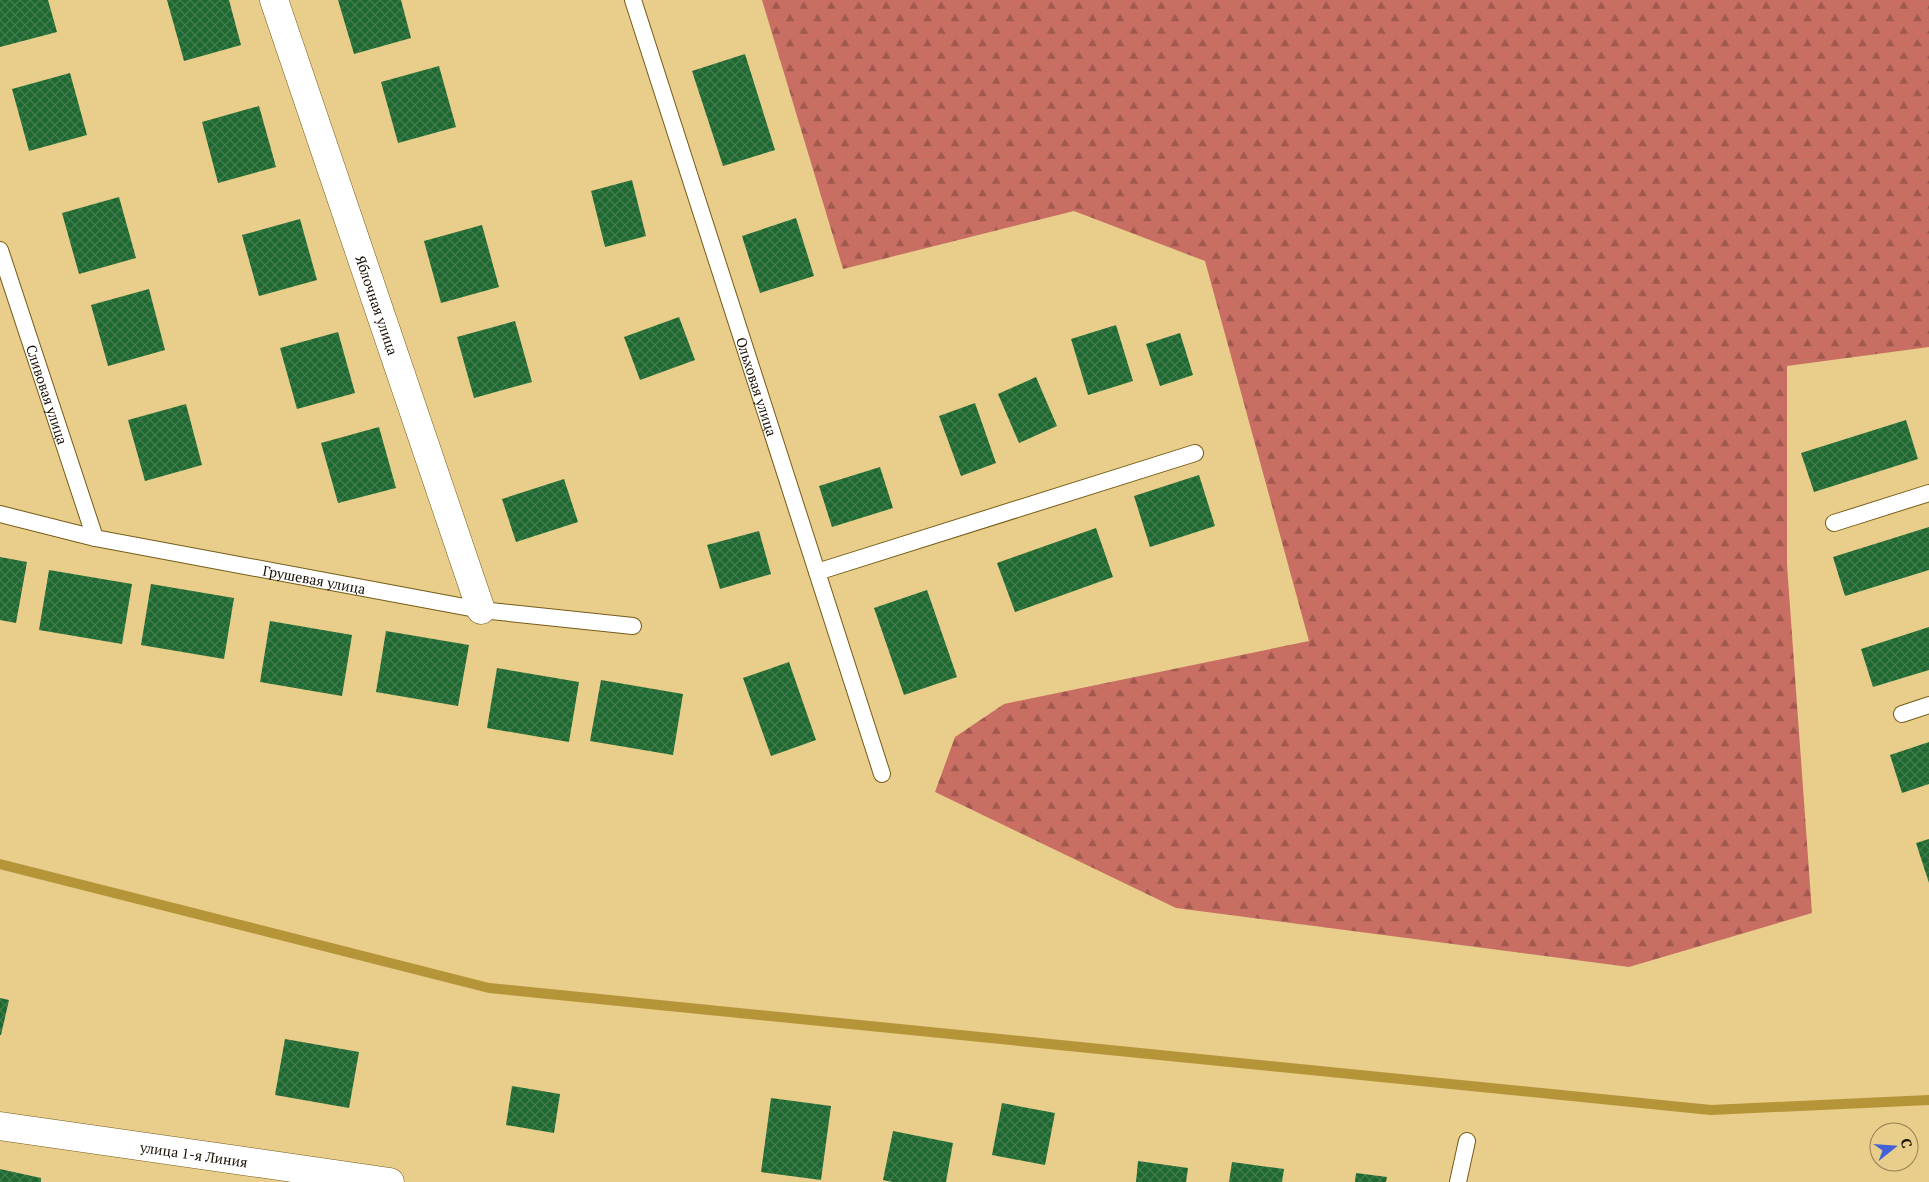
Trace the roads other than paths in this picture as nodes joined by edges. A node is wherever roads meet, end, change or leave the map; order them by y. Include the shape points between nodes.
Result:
1 (274, 0) edge
2 (633, 0) edge
3 (0, 250) edge
4 (1195, 453) dead end
5 (1929, 493) edge
6 (0, 514) edge
7 (1834, 523) dead end
8 (95, 538) junction
9 (817, 572) junction
10 (480, 610) junction
11 (633, 626) dead end
12 (1929, 705) edge
13 (1902, 714) dead end
14 (882, 774) dead end
15 (0, 1126) edge
16 (1467, 1141) dead end
17 (390, 1182) edge
18 (1458, 1182) edge

1 - 10 street, Яблочная улица
2 - 9 lane, Ольховая улица
3 - 8 lane, Сливовая улица
4 - 9 lane
5 - 7 lane
6 - 8 lane, Грушевая улица
8 - 10 lane, Грушевая улица
9 - 14 lane, Ольховая улица
10 - 11 lane, Грушевая улица
12 - 13 lane
15 - 17 street, улица 1-я Линия
16 - 18 lane

